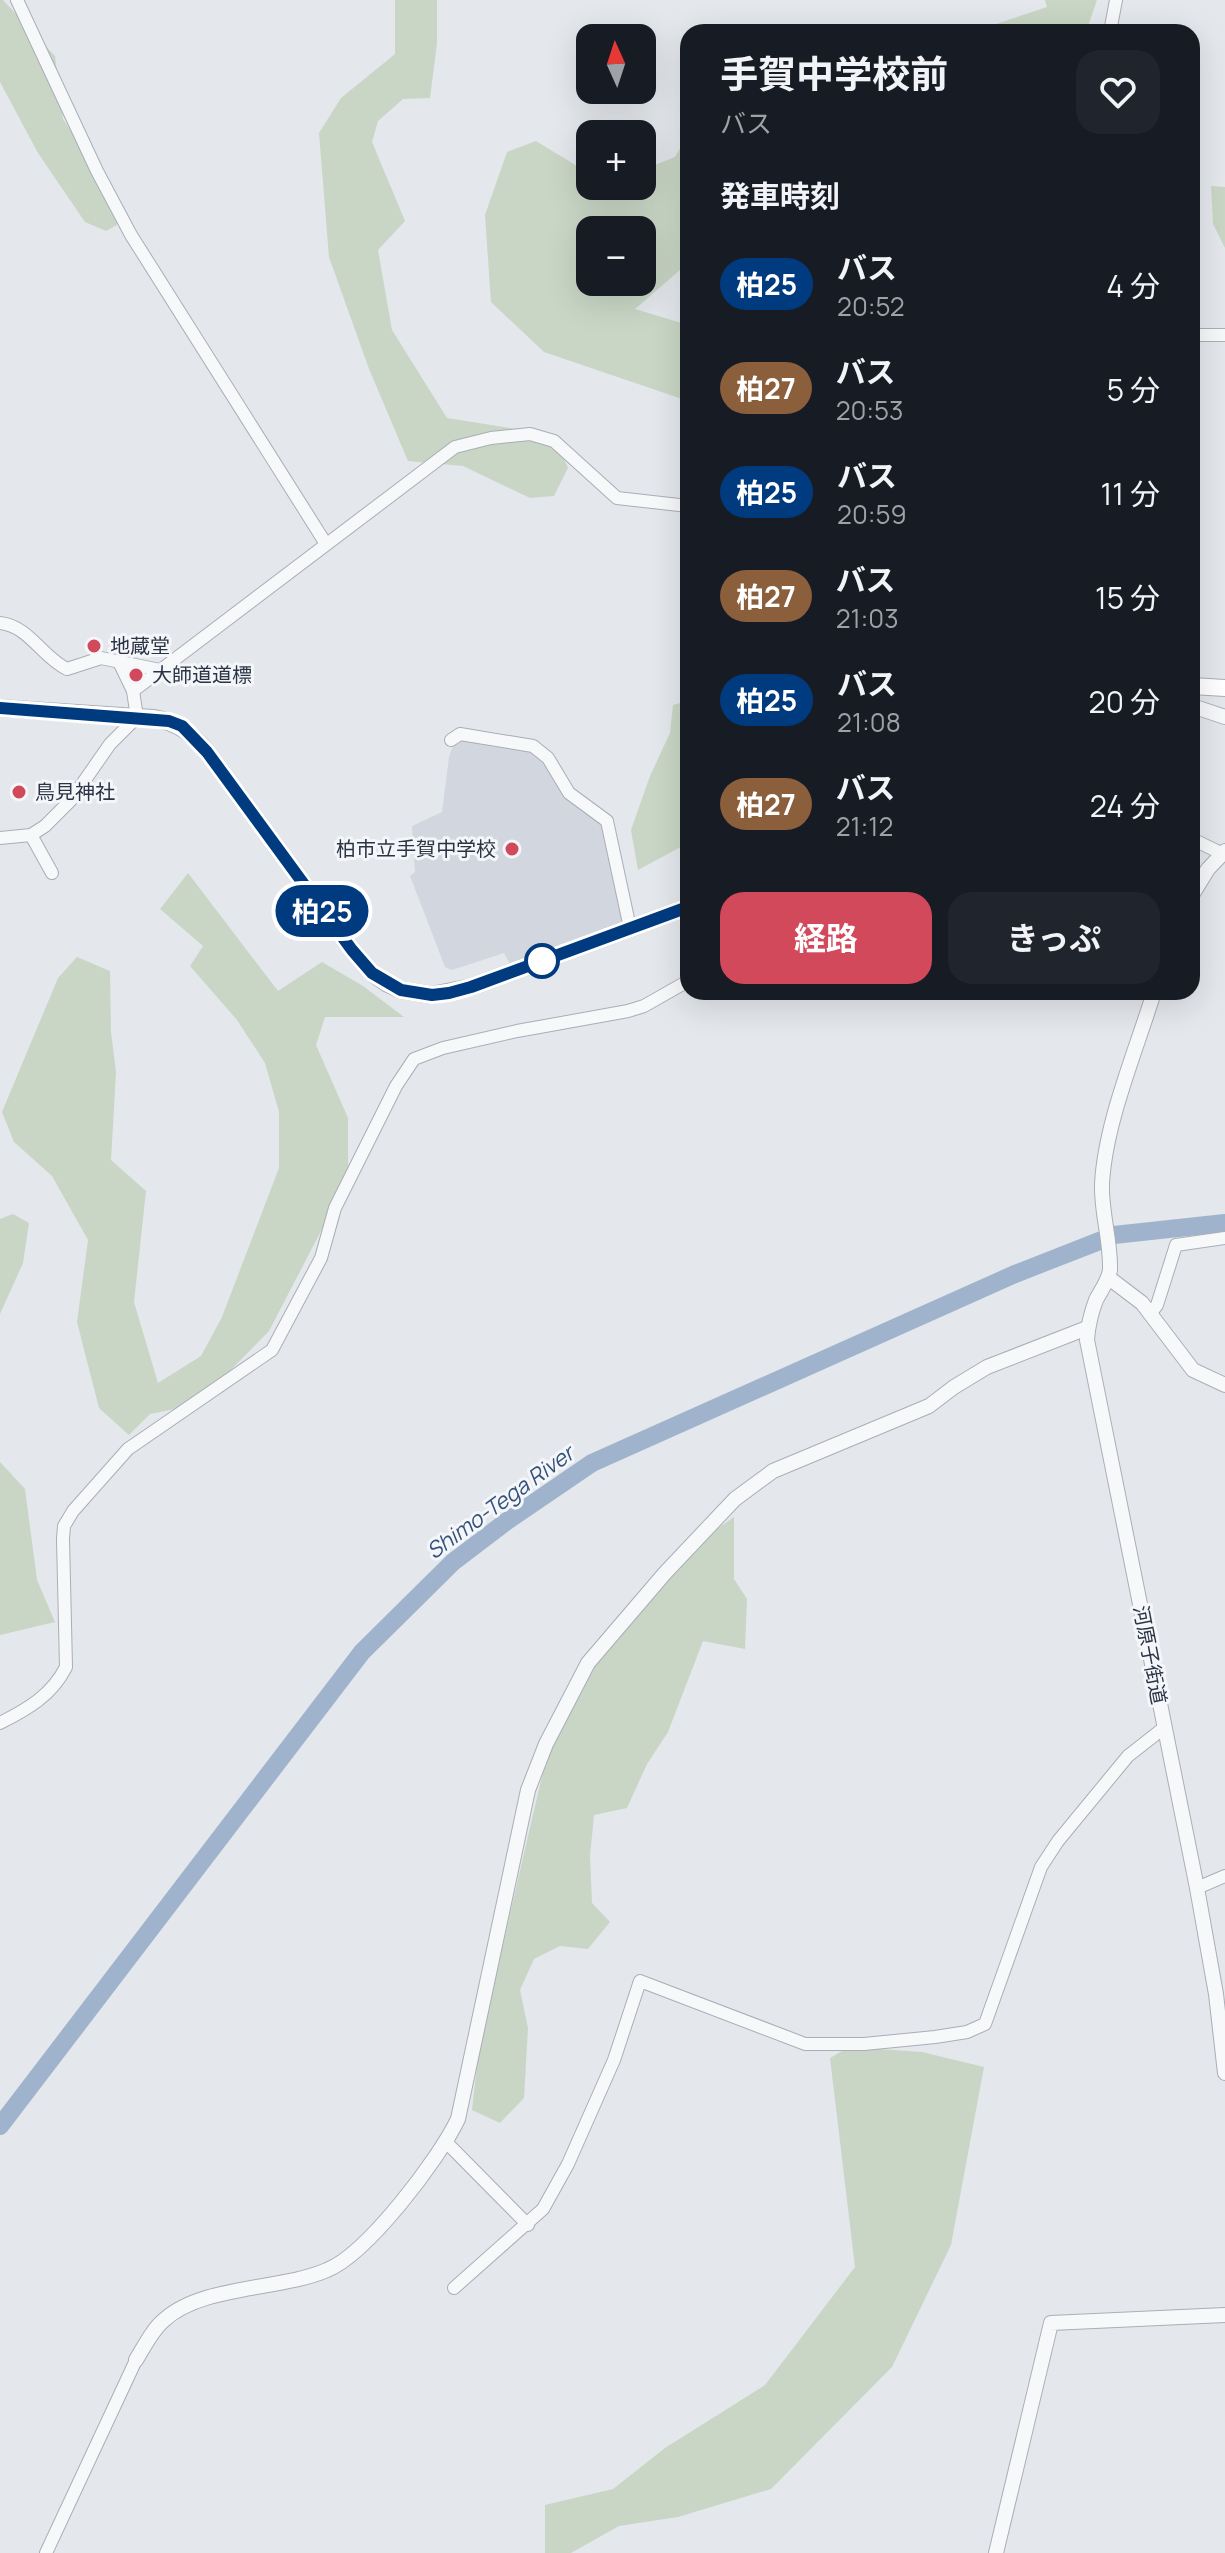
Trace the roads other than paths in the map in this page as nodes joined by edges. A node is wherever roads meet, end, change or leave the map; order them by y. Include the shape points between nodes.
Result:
1 (17, 0) edge
2 (1116, 0) edge
3 (1112, 24) edge
4 (1200, 335) edge
5 (1225, 335) edge
6 (680, 505) edge
7 (326, 544) junction
8 (0, 623) edge
9 (120, 664) junction
10 (160, 670) junction
11 (1200, 686) edge
12 (1225, 688) edge
13 (133, 691) junction
14 (0, 708) edge
15 (1200, 709) edge
16 (137, 717) junction
17 (1225, 717) edge
18 (451, 740) dead end
19 (31, 835) junction
20 (0, 838) edge
21 (1200, 842) edge
22 (1224, 853) edge
23 (52, 873) dead end
24 (1200, 884) edge
25 (680, 910) edge
26 (630, 928) junction
27 (680, 986) edge
28 (1152, 1000) edge
29 (1225, 1238) edge
30 (1109, 1278) junction
31 (1151, 1313) junction
32 (1087, 1328) junction
33 (1225, 1385) edge
34 (0, 1723) edge
35 (1165, 1727) junction
36 (1225, 1876) edge
37 (1197, 1888) junction
38 (1225, 2073) edge
39 (446, 2142) junction
40 (528, 2225) junction
41 (454, 2288) dead end
42 (1225, 2315) edge
43 (136, 2360) joint
44 (46, 2553) edge
45 (996, 2553) edge

1 - 7 street via 131,235
2 - 3 street
4 - 5 street
6 - 7 street via 617,498 554,441 530,434 491,438 455,447
7 - 10 street
8 - 9 street via 19,628 67,669 101,658
9 - 10 street
9 - 13 street
10 - 13 street
11 - 12 main road
13 - 16 street
14 - 16 main road
15 - 17 street
16 - 19 street via 103,753 71,800
16 - 26 main road via 169,721 194,737 352,950 372,973 401,990 432,995 471,987
18 - 26 street via 460,734 541,750 569,793 607,821
19 - 20 street
19 - 23 street
21 - 22 street
22 - 24 street
25 - 26 main road
27 - 34 street via 628,1011 517,1031 414,1059 335,1208 321,1258 272,1350 128,1449 66,1521 66,1667 35,1705
28 - 30 street, 河原子街道 via 1104,1161
29 - 31 street via 1176,1245
30 - 31 street
30 - 32 street, 河原子街道
31 - 33 street via 1193,1370
32 - 35 street, 河原子街道
32 - 39 street via 987,1367 905,1419 756,1482 608,1637 576,1684 528,1790 458,2119
35 - 37 street, 河原子街道
35 - 40 street via 1128,1756 1041,1867 985,2024 935,2037 805,2044 640,1981 614,2060 568,2164
36 - 37 street
37 - 38 street, 河原子街道
39 - 40 street
39 - 43 street via 384,2222 343,2262 318,2274 184,2307 164,2320
40 - 41 street
42 - 45 street via 1051,2323
43 - 44 street

